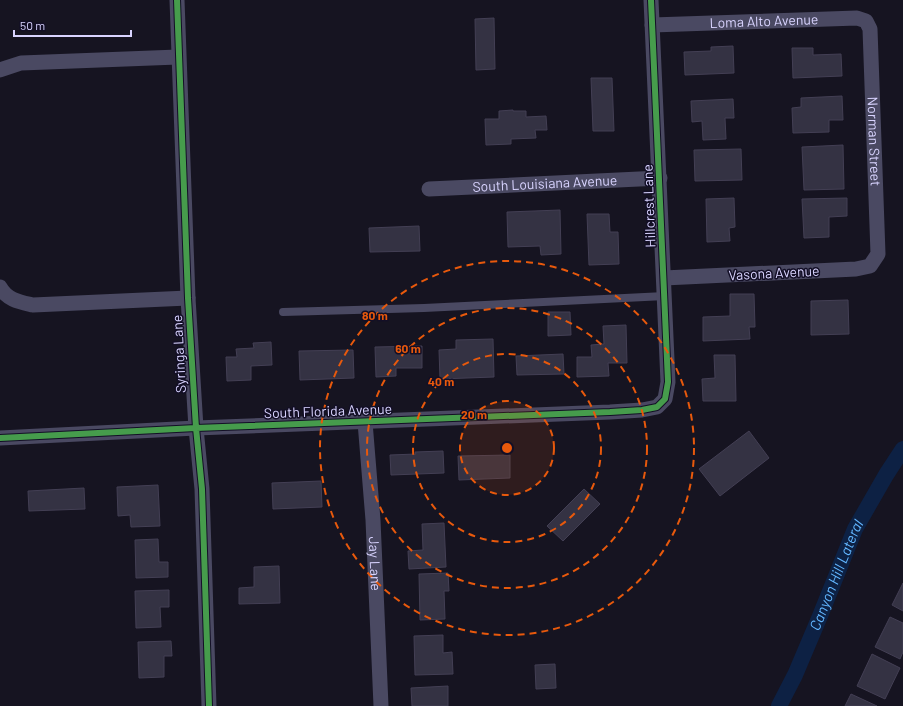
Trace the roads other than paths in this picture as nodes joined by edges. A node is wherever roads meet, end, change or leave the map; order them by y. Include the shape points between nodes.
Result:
1 (177, 0) edge
2 (651, 0) edge
3 (652, 25) junction
4 (870, 30) joint
5 (178, 57) junction
6 (0, 70) edge
7 (660, 178) junction
8 (429, 189) dead end
9 (878, 254) joint
10 (664, 278) junction
11 (0, 287) edge
12 (665, 296) junction
13 (188, 298) junction
14 (283, 312) dead end
15 (657, 407) joint
16 (365, 422) junction
17 (196, 428) junction
18 (0, 438) edge
19 (208, 706) edge
20 (381, 706) edge

1 - 5 street, Syringa Lane
2 - 3 street, Hillcrest Lane
3 - 4 street, Loma Alto Avenue via 857,18 866,22
3 - 7 street, Hillcrest Lane
4 - 9 street, Norman Street
5 - 6 street via 21,63
5 - 13 street, Syringa Lane
7 - 8 street, South Louisiana Avenue
7 - 10 street, Hillcrest Lane
9 - 10 street, Vasona Avenue via 870,266 856,270
10 - 12 street, Hillcrest Lane
11 - 13 street via 3,293 14,301 33,305
12 - 14 lane
12 - 15 street, Hillcrest Lane via 668,382 665,399
13 - 17 street, Syringa Lane
15 - 16 street, South Florida Avenue via 623,411
16 - 17 street, South Florida Avenue
16 - 20 street, Jay Lane via 373,520
17 - 18 street, South Florida Avenue
17 - 19 street, Syringa Lane via 202,489

